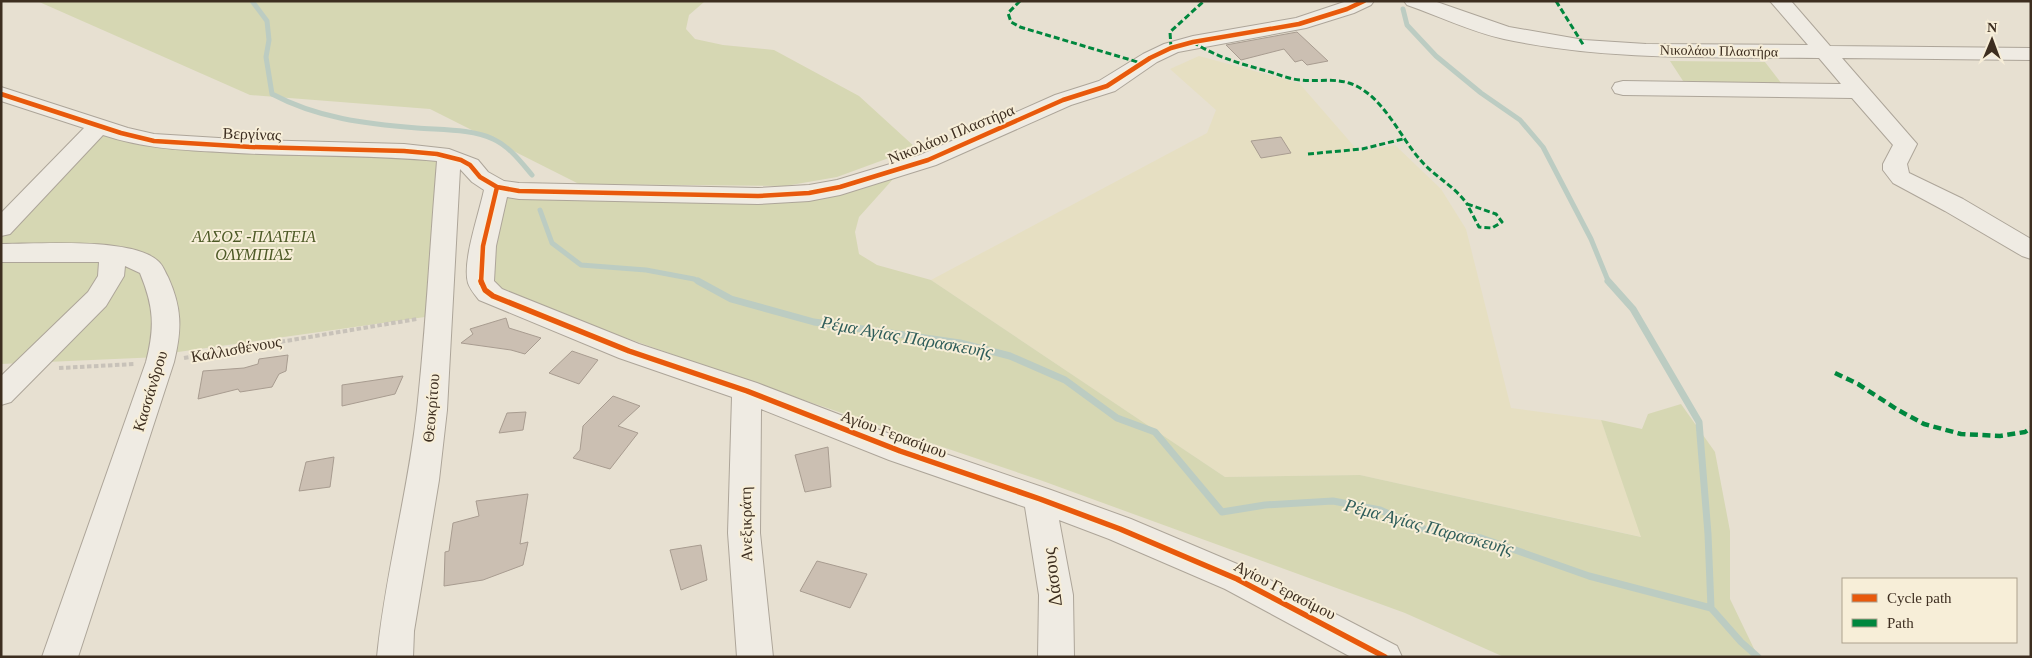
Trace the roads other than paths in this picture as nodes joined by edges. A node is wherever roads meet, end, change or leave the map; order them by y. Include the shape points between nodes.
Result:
1 (1364, 1) edge
2 (1414, 1) edge
3 (1780, 1) edge
4 (1824, 52) junction
5 (2031, 54) edge
6 (1623, 88) dead end
7 (1858, 91) junction
8 (1, 94) edge
9 (99, 126) junction
10 (449, 156) junction
11 (497, 187) junction
12 (1, 228) edge
13 (2031, 250) edge
14 (1, 253) edge
15 (113, 254) junction
16 (747, 391) junction
17 (1, 394) edge
18 (1040, 499) junction
19 (60, 657) edge
20 (395, 657) edge
21 (755, 657) edge
22 (1056, 657) edge
23 (1385, 657) edge

1 - 11 street, Νικολάου Πλαστήρα via 1299,24 1171,48 1107,86 1063,100 928,160 840,187 809,193 758,196 533,193
2 - 4 street, Νικολάου Πλαστήρα via 1505,33 1584,46
3 - 4 street
4 - 5 street, Νικολάου Πλαστήρα
4 - 7 street
6 - 7 street
7 - 13 street via 1905,144 1895,164 1901,178
8 - 9 street, Βεργίνας
9 - 10 street, Βεργίνας via 137,138 176,143 404,151
9 - 12 street
10 - 11 street, Βεργίνας via 470,165 480,177
10 - 20 street, Θεοκρίτου via 432,410
11 - 16 street, Αγίου Γερασίμου via 482,260 481,280 487,292 630,352
14 - 15 street, Κασσάνδρου
15 - 17 street via 111,276 102,291
15 - 19 street, Κασσάνδρου via 149,266 164,295 168,322 160,362
16 - 18 street, Αγίου Γερασίμου via 900,451
16 - 21 street, Ανεξικράτη via 745,550
18 - 22 street, Δάσους via 1056,595
18 - 23 street, Αγίου Γερασίμου via 1120,528 1237,579

